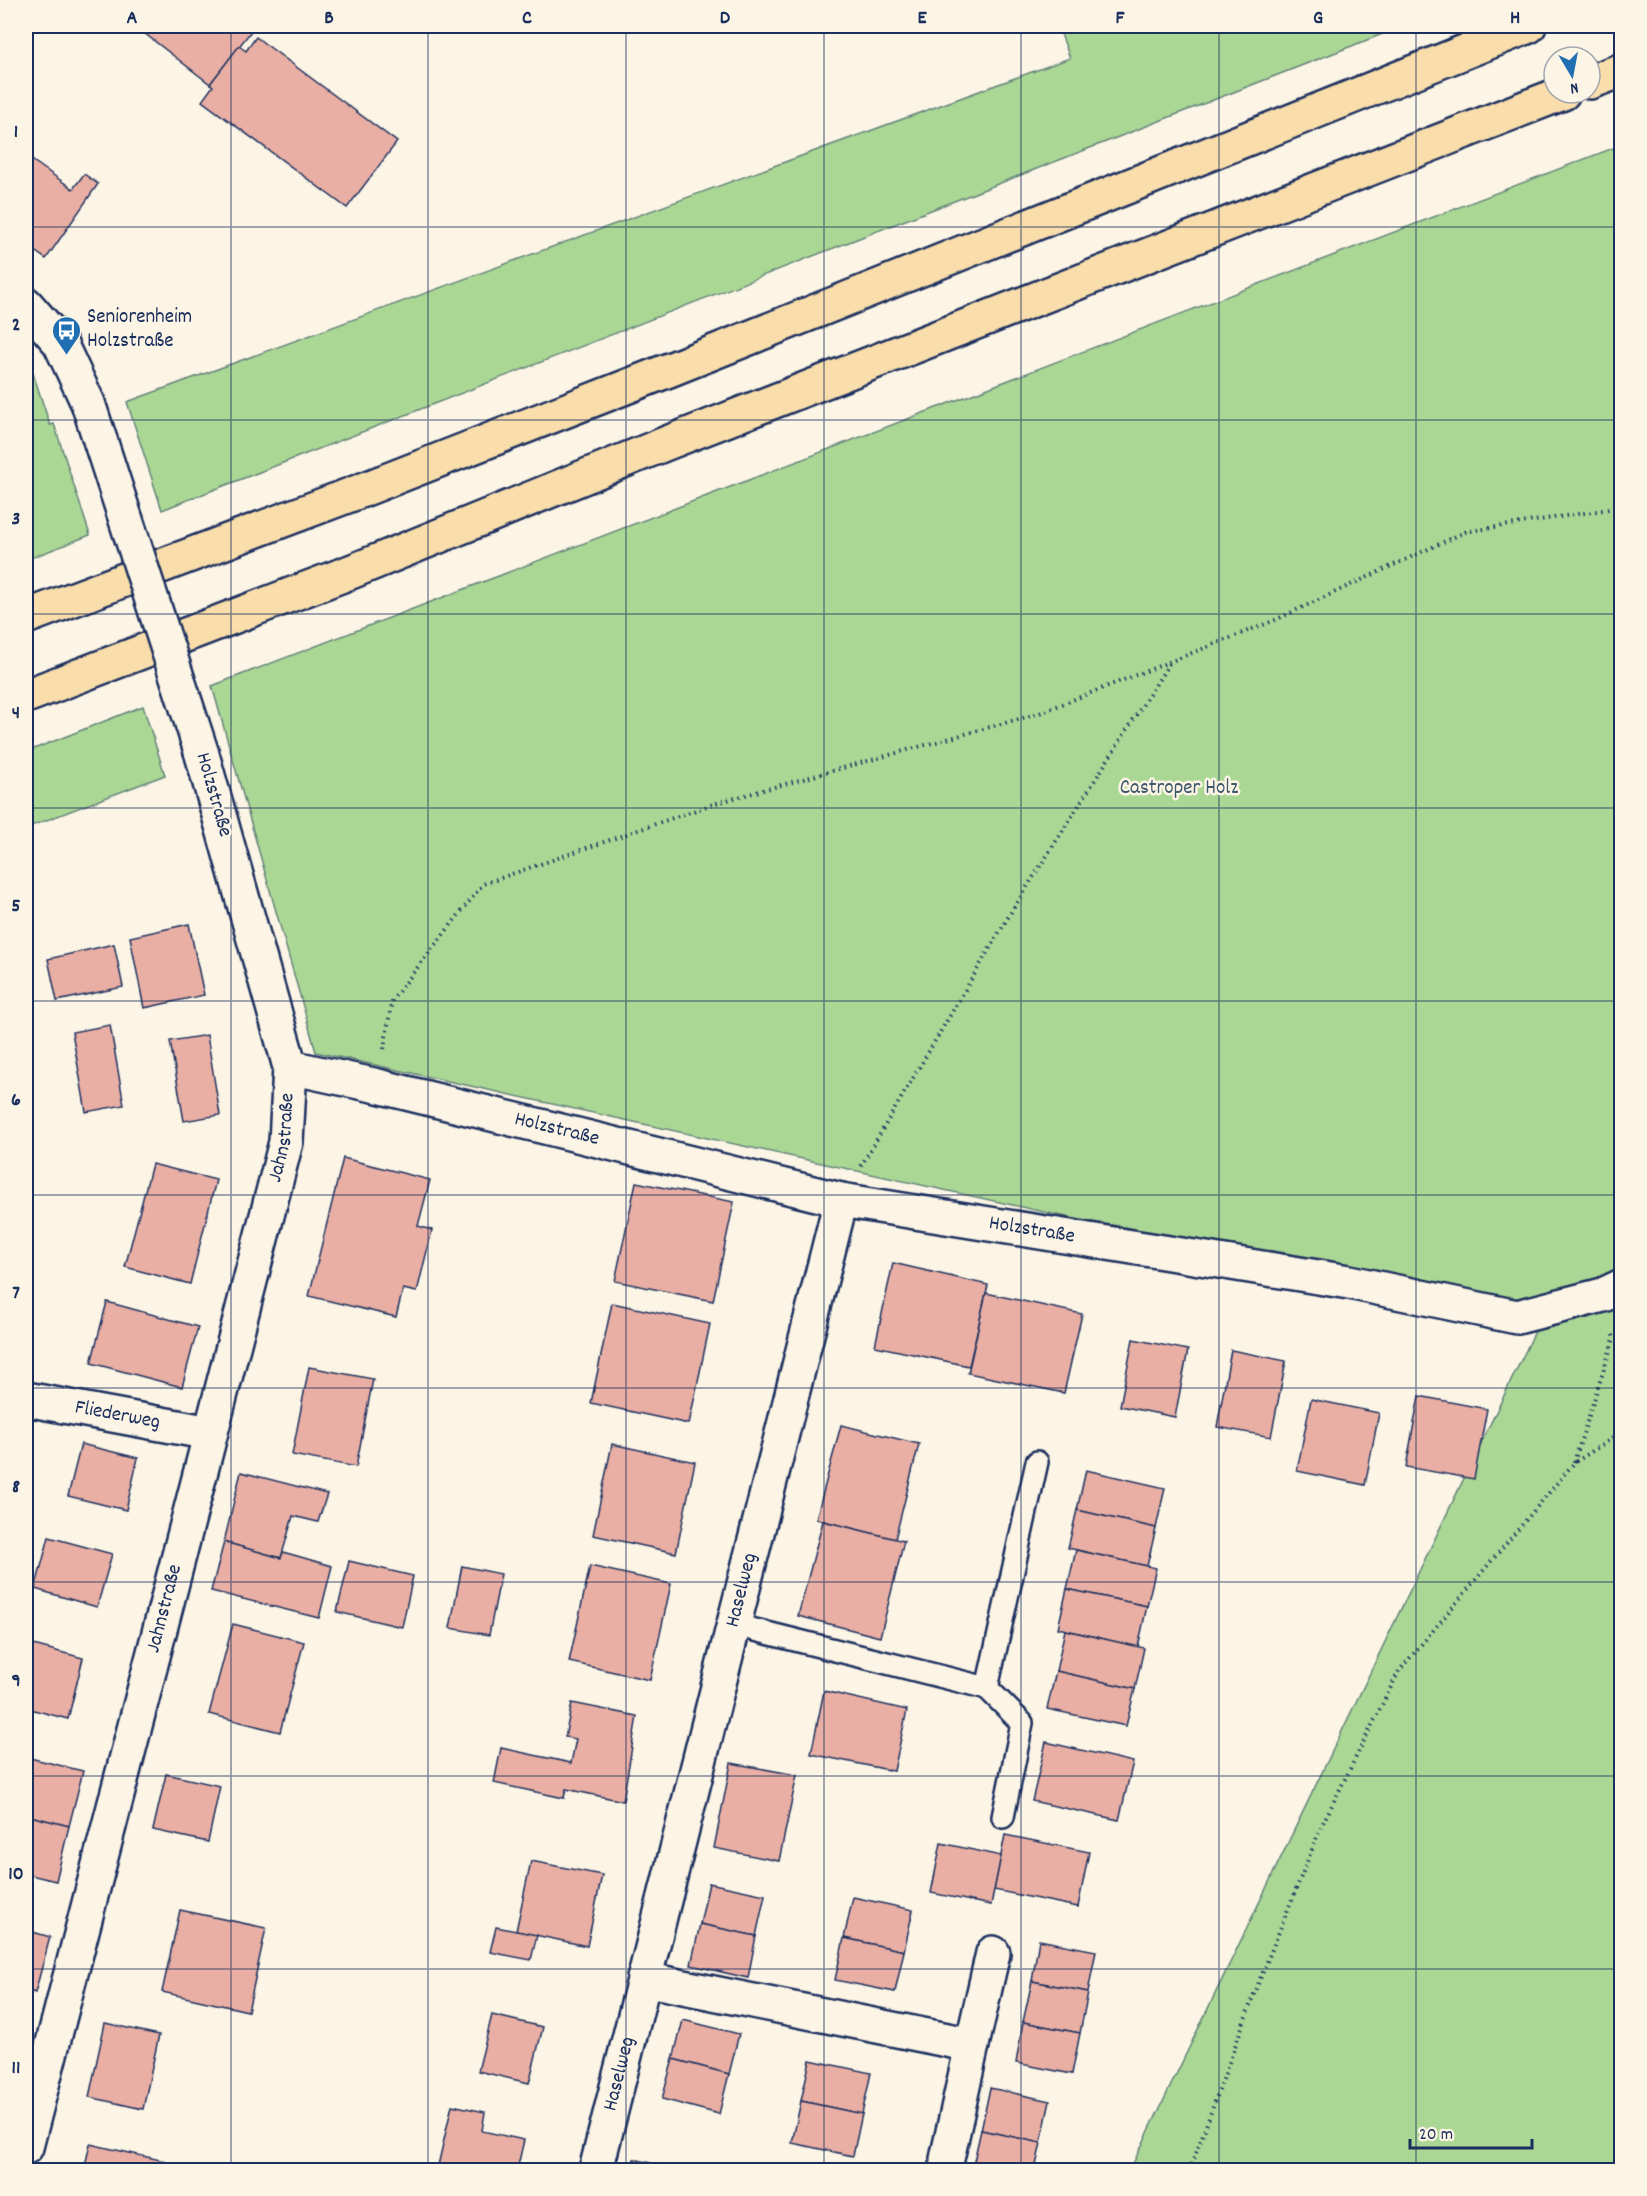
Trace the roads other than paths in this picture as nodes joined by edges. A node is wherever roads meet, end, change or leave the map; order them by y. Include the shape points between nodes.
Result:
1 (1529, 26) edge
2 (1622, 70) edge
3 (1602, 78) edge
4 (1542, 101) edge
5 (26, 304) edge
6 (26, 617) edge
7 (26, 696) edge
8 (290, 1067) junction
9 (841, 1200) junction
10 (1612, 1290) edge
11 (26, 1399) edge
12 (210, 1433) junction
13 (1037, 1461) dead end
14 (735, 1625) junction
15 (987, 1688) junction
16 (1004, 1817) dead end
17 (993, 1953) dead end
18 (644, 1979) junction
19 (972, 2045) junction
20 (26, 2147) edge
21 (947, 2159) dead end
22 (596, 2170) edge

1 - 6 highway via 680,366
2 - 3 highway
4 - 7 highway via 667,443 353,571
5 - 8 street, Holzstraße, bridge via 60,343 88,403 201,751
8 - 9 street, Holzstraße
8 - 12 street, Jahnstraße via 286,1142
9 - 10 street, Holzstraße via 1349,1282 1517,1317
9 - 14 street, Haselweg
11 - 12 street, Fliederweg
12 - 20 street, Jahnstraße
13 - 15 lane
14 - 15 lane
14 - 18 street, Haselweg
15 - 16 lane via 1022,1723
17 - 19 street
18 - 19 street
18 - 22 street, Haselweg
19 - 21 street

